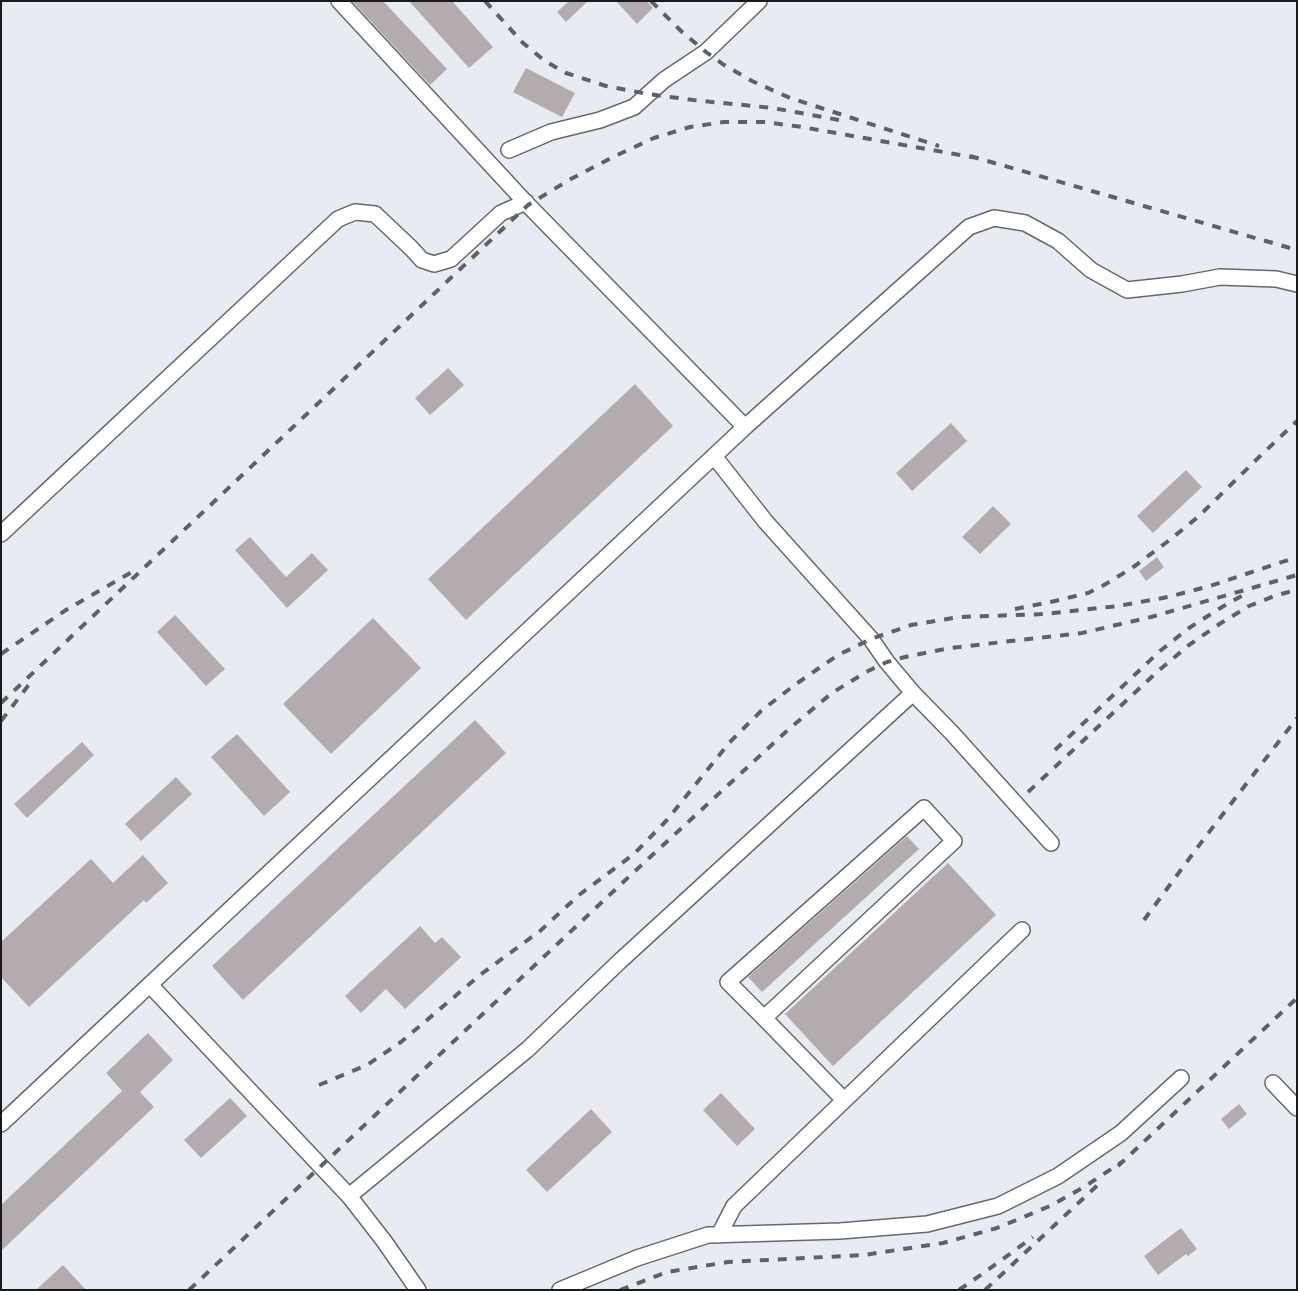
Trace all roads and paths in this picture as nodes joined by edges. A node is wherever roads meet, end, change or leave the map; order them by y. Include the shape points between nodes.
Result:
1 (339, 1) edge
2 (759, 1) edge
3 (509, 150) dead end
4 (526, 202) junction
5 (1297, 284) edge
6 (745, 427) junction
7 (714, 456) junction
8 (1, 534) edge
9 (913, 693) junction
10 (1051, 843) dead end
11 (1022, 930) dead end
12 (150, 985) junction
13 (764, 1018) junction
14 (1181, 1078) dead end
15 (1273, 1083) dead end
16 (844, 1100) junction
17 (1297, 1108) edge
18 (1, 1124) edge
19 (349, 1196) junction
20 (719, 1235) junction
21 (418, 1290) edge
22 (560, 1290) edge

1 - 4 street
2 - 3 street via 706,52 664,80 634,107 600,120 551,132
4 - 6 street
4 - 8 street via 501,212 451,259 434,264 422,260 375,214 355,212 338,219
5 - 6 street via 1276,279 1220,276 1126,290 1092,270 1058,241 1025,223 994,218 969,227
6 - 7 street
7 - 9 street via 765,521 871,639
7 - 12 street
9 - 10 street
9 - 19 street via 528,1049
11 - 16 street
12 - 18 street
12 - 19 street
13 - 13 street via 954,841 924,808 728,982
13 - 16 street
14 - 20 street via 1121,1133 1058,1176 998,1206 927,1224
15 - 17 street
16 - 20 street via 734,1206
19 - 21 street
20 - 22 street via 708,1235 637,1258

